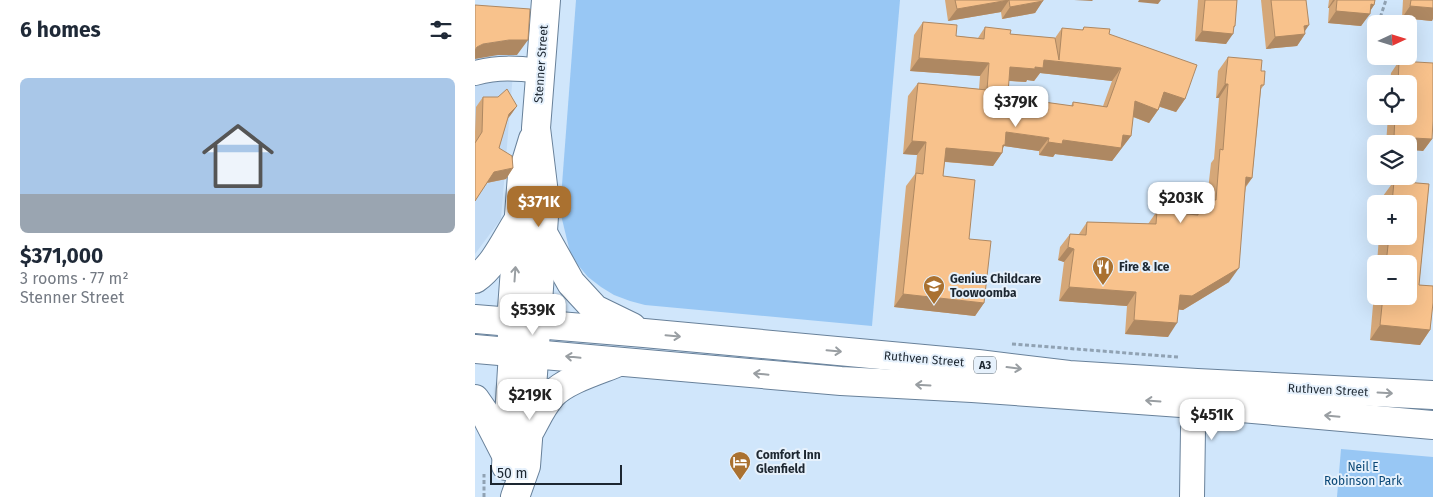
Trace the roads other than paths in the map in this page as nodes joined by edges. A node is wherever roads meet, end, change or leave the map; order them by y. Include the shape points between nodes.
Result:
1 (546, 0) edge
2 (540, 71) junction
3 (475, 73) edge
4 (536, 128) junction
5 (519, 219) junction
6 (543, 233) junction
7 (475, 278) edge
8 (475, 319) edge
9 (524, 323) junction
10 (643, 333) junction
11 (475, 349) edge
12 (524, 353) junction
13 (619, 362) junction
14 (1196, 394) junction
15 (1433, 395) edge
16 (475, 400) edge
17 (1433, 425) edge
18 (528, 434) junction
19 (507, 457) junction
20 (515, 496) edge
21 (1192, 497) edge

1 - 2 main road, Stenner Street
2 - 3 street via 494,68
2 - 4 main road, Stenner Street
4 - 5 main road, Stenner Street via 522,175
4 - 6 main road, Stenner Street via 545,202
5 - 7 main road via 493,260
9 -> 5 main road, Stenner Street
6 - 9 main road, Stenner Street
6 - 10 main road via 571,283 595,309
8 - 9 main road, Ruthven Street / A3
9 - 10 main road, Ruthven Street / A3
9 - 12 main road, Stenner Street
10 -> 14 main road, Ruthven Street / A3 via 978,364
11 - 12 main road, Ruthven Street / A3
13 -> 12 main road, Ruthven Street / A3
12 - 18 main road, Stenner Street
12 - 19 main road, Stenner Street
14 -> 13 main road, Ruthven Street / A3 via 841,381
13 - 18 main road via 567,384 552,394
14 -> 15 main road, Ruthven Street / A3
17 -> 14 main road, Ruthven Street / A3
14 - 21 street
16 - 19 main road
18 - 20 main road, Stenner Street via 525,466
19 - 20 main road, Stenner Street via 506,468

